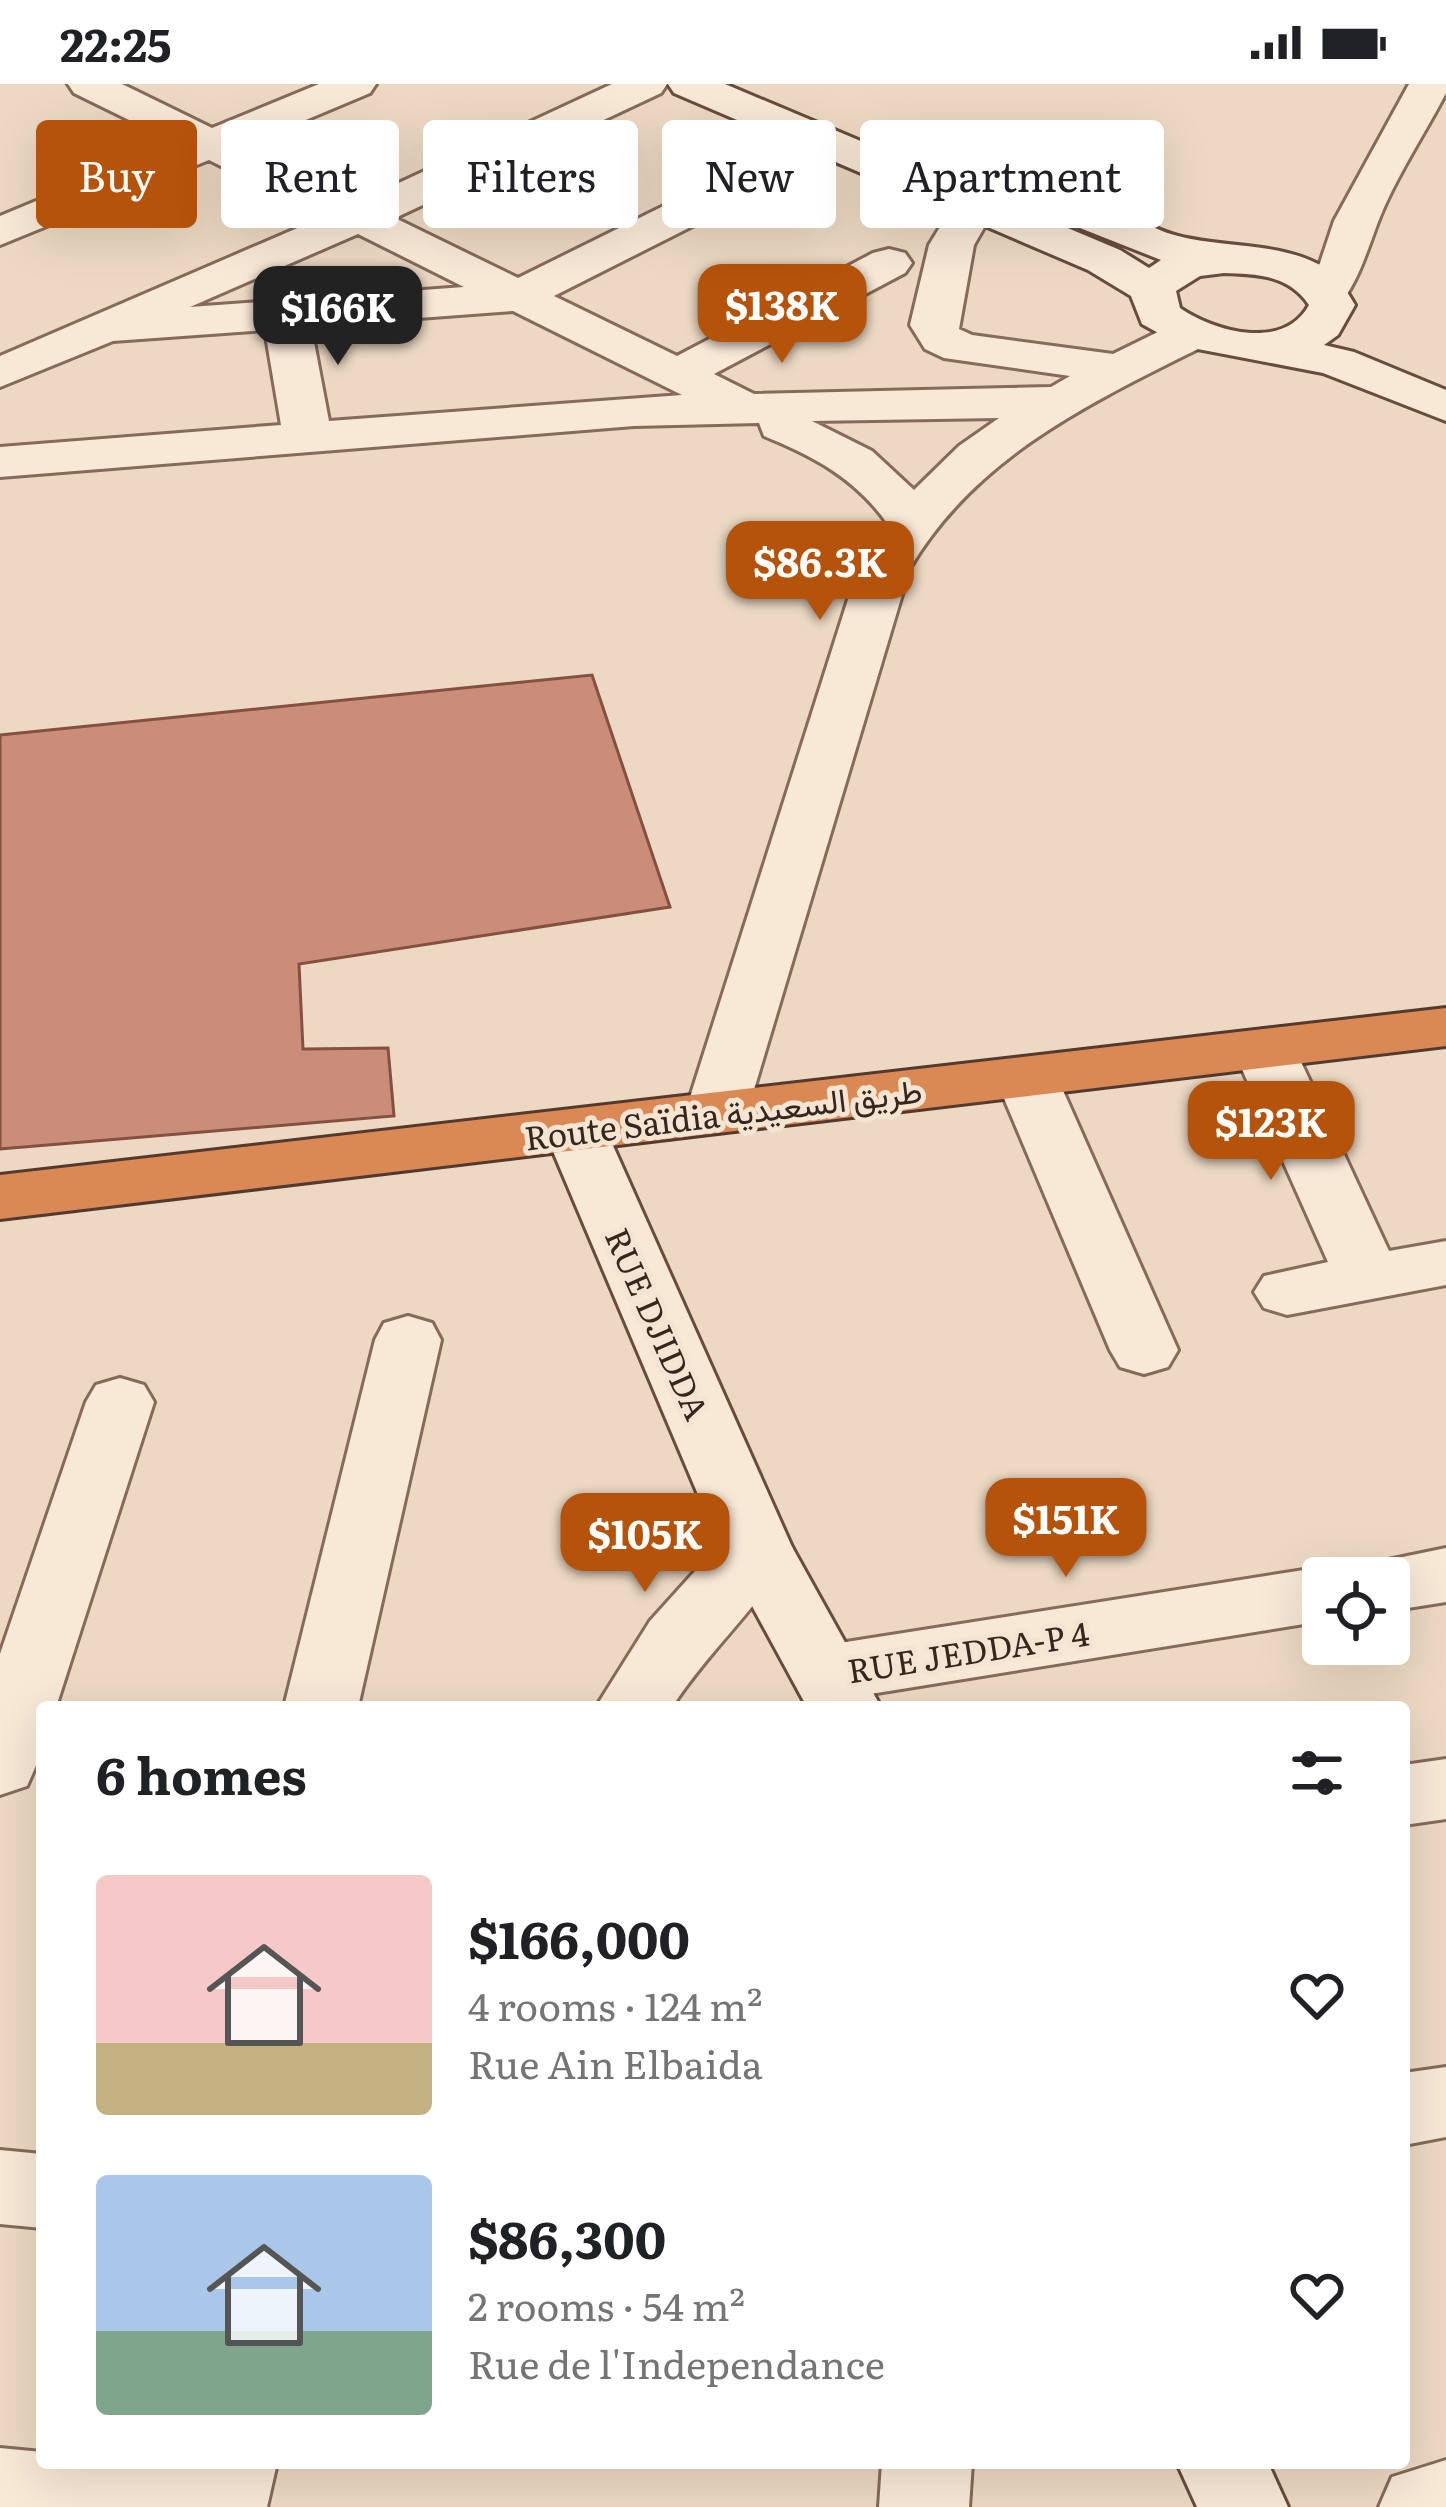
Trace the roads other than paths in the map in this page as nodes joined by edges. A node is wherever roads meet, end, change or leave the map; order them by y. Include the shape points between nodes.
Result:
1 (89, 84) edge
2 (355, 84) edge
3 (646, 84) edge
4 (689, 84) edge
5 (780, 84) edge
6 (1430, 84) edge
7 (774, 120) edge
8 (213, 144) junction
9 (221, 148) edge
10 (399, 199) edge
11 (1356, 221) junction
12 (662, 224) edge
13 (335, 228) edge
14 (378, 228) edge
15 (961, 228) edge
16 (1028, 228) edge
17 (0, 232) edge
18 (1242, 260) junction
19 (889, 263) dead end
20 (1153, 290) junction
21 (516, 297) junction
22 (1329, 298) junction
23 (286, 318) junction
24 (104, 328) junction
25 (1189, 335) junction
26 (1261, 346) junction
27 (1446, 364) edge
28 (1121, 369) junction
29 (1, 371) edge
30 (677, 375) junction
31 (1058, 401) junction
32 (1446, 407) edge
33 (763, 417) junction
34 (307, 434) junction
35 (999, 441) junction
36 (0, 462) edge
37 (910, 521) junction
38 (1446, 1028) edge
39 (1264, 1049) junction
40 (1026, 1077) junction
41 (716, 1113) junction
42 (575, 1130) junction
43 (0, 1197) edge
44 (1446, 1263) edge
45 (1368, 1277) junction
46 (1287, 1292) dead end
47 (408, 1340) dead end
48 (1144, 1350) dead end
49 (120, 1402) dead end
50 (757, 1549) junction
51 (1446, 1575) edge
52 (1410, 1580) edge
53 (1302, 1598) edge
54 (835, 1690) edge
55 (322, 1701) edge
56 (637, 1701) edge
57 (12, 1751) edge
58 (1446, 1789) edge
59 (1410, 1794) edge
60 (1446, 2102) edge
61 (1410, 2108) edge
62 (0, 2188) edge
63 (36, 2191) edge
64 (231, 2469) edge
65 (927, 2469) edge
66 (1225, 2469) edge
67 (0, 2492) edge
68 (1446, 2503) edge
69 (177, 2507) edge
70 (222, 2507) edge
71 (924, 2507) edge
72 (1243, 2507) edge
73 (1424, 2507) edge

1 - 8 street
2 - 8 street
3 - 10 street
4 - 7 street
5 - 18 street via 1145,240
6 - 11 street
8 - 9 street
8 - 17 street
11 - 18 street
11 - 22 street
12 - 21 street
13 - 24 street
14 - 21 street
15 - 28 street via 933,325 942,339 961,349
16 - 20 street
18 - 20 street via 1177,269
18 - 22 street via 1292,269
19 - 30 street
20 - 25 street via 1158,314
21 - 23 street
21 - 30 street
22 - 26 street via 1328,320 1314,333
22 - 27 street via 1384,337
23 - 24 street
23 - 34 street
24 - 29 street
25 - 26 street
25 - 28 street
26 - 32 street via 1336,362
28 - 31 street
30 - 33 street
31 - 33 street
31 - 35 street
33 - 34 street via 575,417
33 - 35 street
33 - 37 street via 867,467
34 - 36 street
35 - 37 street
37 - 41 street via 884,568
38 - 39 highway, Route Saïdia طريق السعيدية
39 - 40 highway, Route Saïdia طريق السعيدية
39 - 45 street
40 - 41 highway, Route Saïdia طريق السعيدية
40 - 48 street
41 - 42 highway, Route Saïdia طريق السعيدية
42 - 43 highway, Route Saïdia طريق السعيدية
42 - 50 street, RUE DJIDDA
44 - 45 street
45 - 46 street
47 - 55 street
49 - 57 street
50 - 54 street, RUE DJIDDA
50 - 56 street via 676,1641
51 - 52 street
53 - 54 street, RUE JEDDA-P 4
58 - 59 street
60 - 61 street
62 - 63 street
64 - 70 street
65 - 71 street
66 - 72 street
67 - 69 street
68 - 73 street

